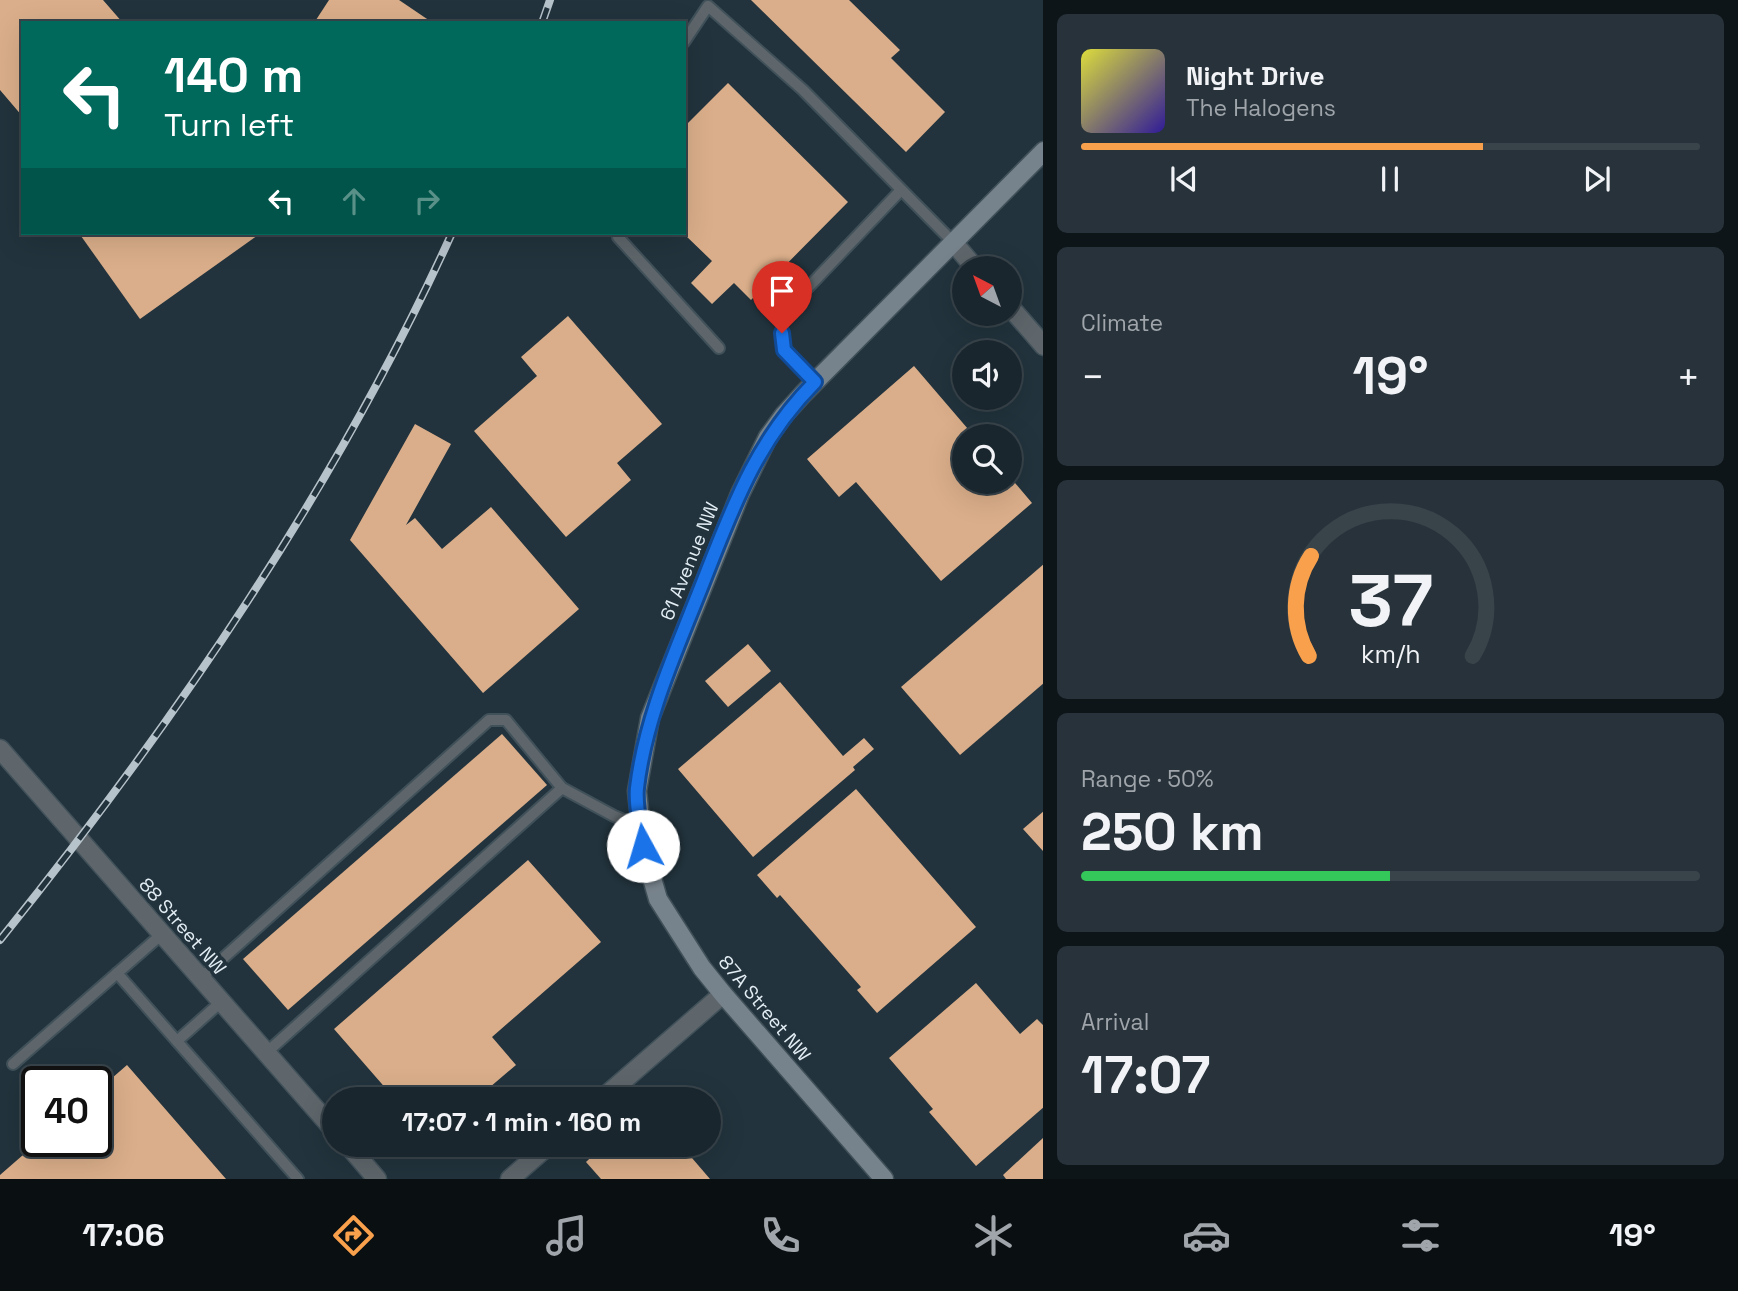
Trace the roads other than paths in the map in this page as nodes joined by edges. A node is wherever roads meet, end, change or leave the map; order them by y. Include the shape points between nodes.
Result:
1 (686, 39) edge
2 (1043, 151) edge
3 (901, 190) junction
4 (618, 235) edge
5 (953, 242) junction
6 (965, 256) edge
7 (1022, 321) edge
8 (1043, 346) edge
9 (719, 348) dead end
10 (815, 382) junction
11 (0, 749) edge
12 (562, 788) junction
13 (641, 827) junction
14 (643, 846) joint
15 (162, 934) junction
16 (117, 973) junction
17 (201, 978) junction
18 (723, 994) junction
19 (221, 1002) junction
20 (177, 1041) junction
21 (266, 1053) junction
22 (13, 1064) dead end
23 (616, 1087) edge
24 (322, 1116) edge
25 (358, 1157) edge
26 (535, 1157) edge
27 (298, 1179) edge
28 (377, 1179) edge
29 (510, 1179) edge
30 (884, 1179) edge

1 - 3 lane via 708,6 803,90
2 - 5 street, 61 Avenue NW
3 - 5 lane
3 - 10 lane via 781,316 784,350
4 - 9 lane
5 - 6 street
5 - 10 street, 61 Avenue NW
7 - 8 street
10 - 13 street, 61 Avenue NW via 784,415 756,458 671,660 650,718 637,791
11 - 15 street, 88 Street NW
12 - 13 lane
12 - 17 lane via 506,720 489,720
12 - 21 lane
13 - 14 street, 61 Avenue NW
14 - 18 street, 87A Street NW via 658,899
15 - 16 lane
15 - 17 street, 88 Street NW
16 - 20 lane
16 - 22 lane
17 - 19 street, 88 Street NW
18 - 23 street
18 - 30 street, 87A Street NW
19 - 20 lane
19 - 21 street, 88 Street NW
20 - 27 lane
21 - 24 street, 88 Street NW
25 - 28 street
26 - 29 street

